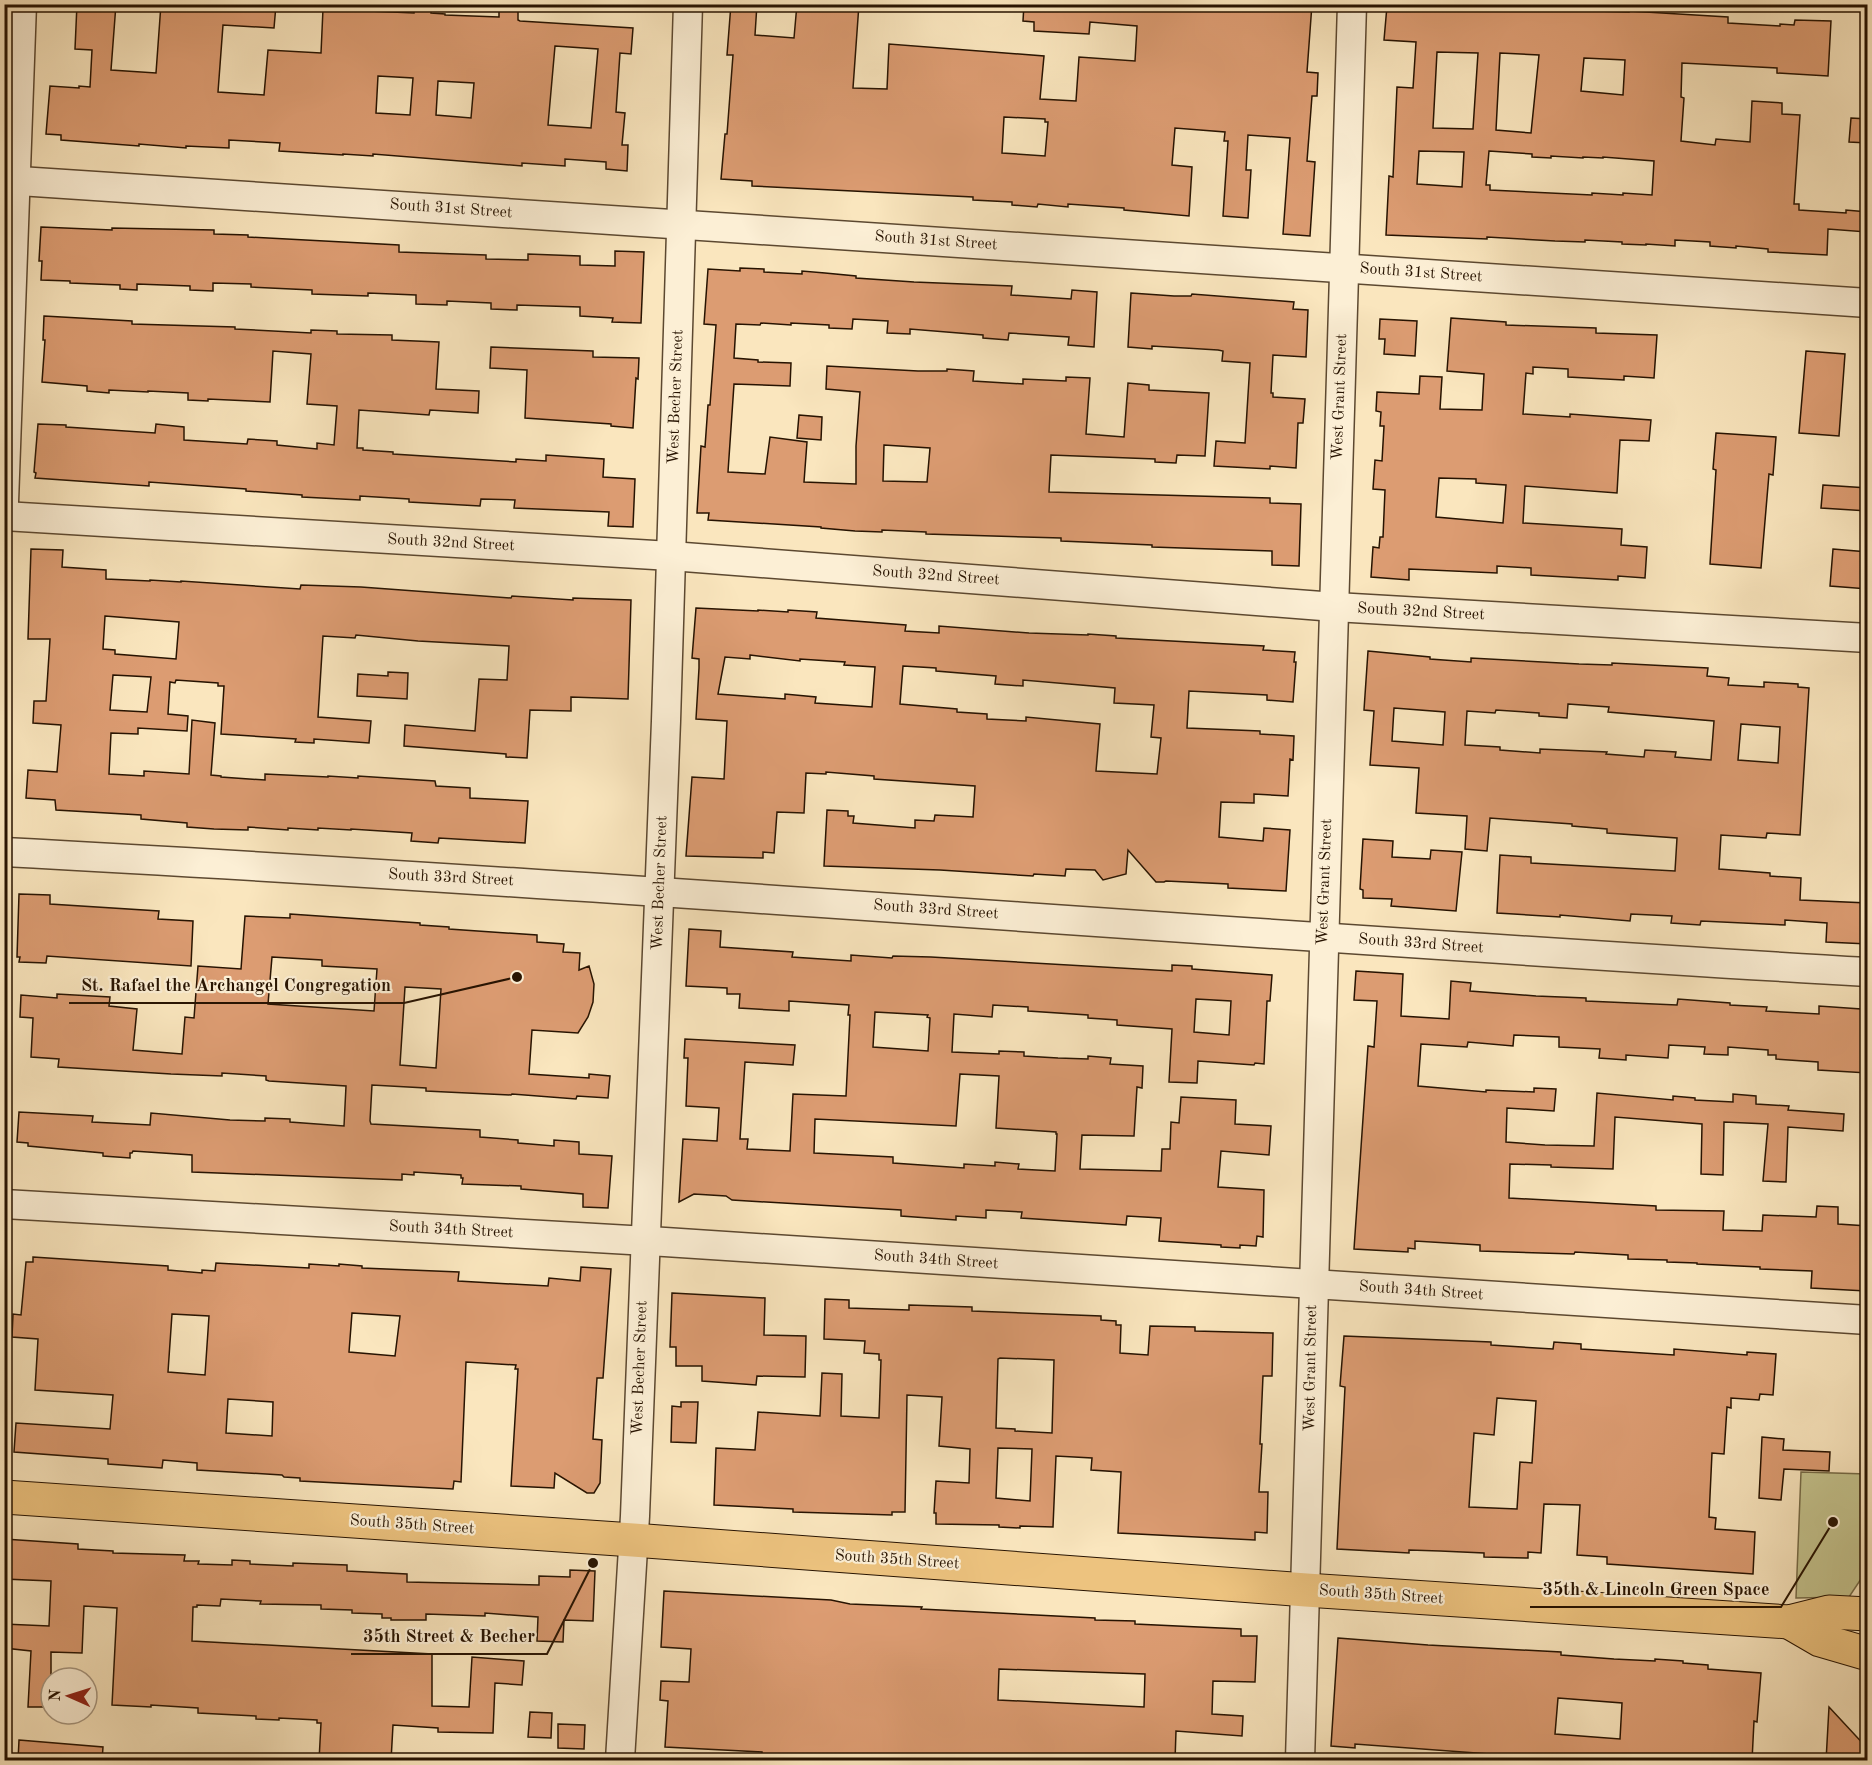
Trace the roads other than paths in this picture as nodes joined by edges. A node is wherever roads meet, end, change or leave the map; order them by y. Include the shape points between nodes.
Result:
1 (22, 4) edge
2 (688, 4) edge
3 (1352, 4) edge
4 (10, 181) edge
5 (682, 224) junction
6 (1344, 268) junction
7 (1868, 303) edge
8 (4, 502) edge
9 (4, 516) edge
10 (671, 556) junction
11 (1335, 607) junction
12 (1868, 638) edge
13 (4, 852) edge
14 (659, 892) junction
15 (1323, 938) junction
16 (1868, 972) edge
17 (4, 1204) edge
18 (645, 1242) junction
19 (1313, 1283) junction
20 (1868, 1320) edge
21 (4, 1497) edge
22 (633, 1540) junction
23 (1306, 1590) junction
24 (1862, 1607) edge
25 (1789, 1622) junction
26 (1868, 1654) edge
27 (620, 1761) edge
28 (1300, 1761) edge

1 - 4 street
2 - 5 street, West Becher Street
3 - 6 street, West Grant Street
4 - 5 street, South 31st Street
4 - 8 street
5 - 6 street, South 31st Street
5 - 10 street, West Becher Street
6 - 7 street, South 31st Street
6 - 11 street, West Grant Street
9 - 10 street, South 32nd Street
10 - 11 street, South 32nd Street
10 - 14 street, West Becher Street
11 - 12 street, South 32nd Street
11 - 15 street, West Grant Street
13 - 14 street, South 33rd Street
14 - 15 street, South 33rd Street
14 - 18 street, West Becher Street
15 - 16 street, South 33rd Street
15 - 19 street, West Grant Street
17 - 18 street, South 34th Street
18 - 19 street, South 34th Street
18 - 22 street, West Becher Street
19 - 20 street, South 34th Street
19 - 23 street, West Grant Street
21 - 22 main road, South 35th Street
22 - 23 main road, South 35th Street
22 - 27 street, West Becher Street
23 - 25 main road, South 35th Street
23 - 28 street, West Grant Street
24 - 25 main road, South 35th Street
25 - 26 main road, South 35th Street via 1820,1640

